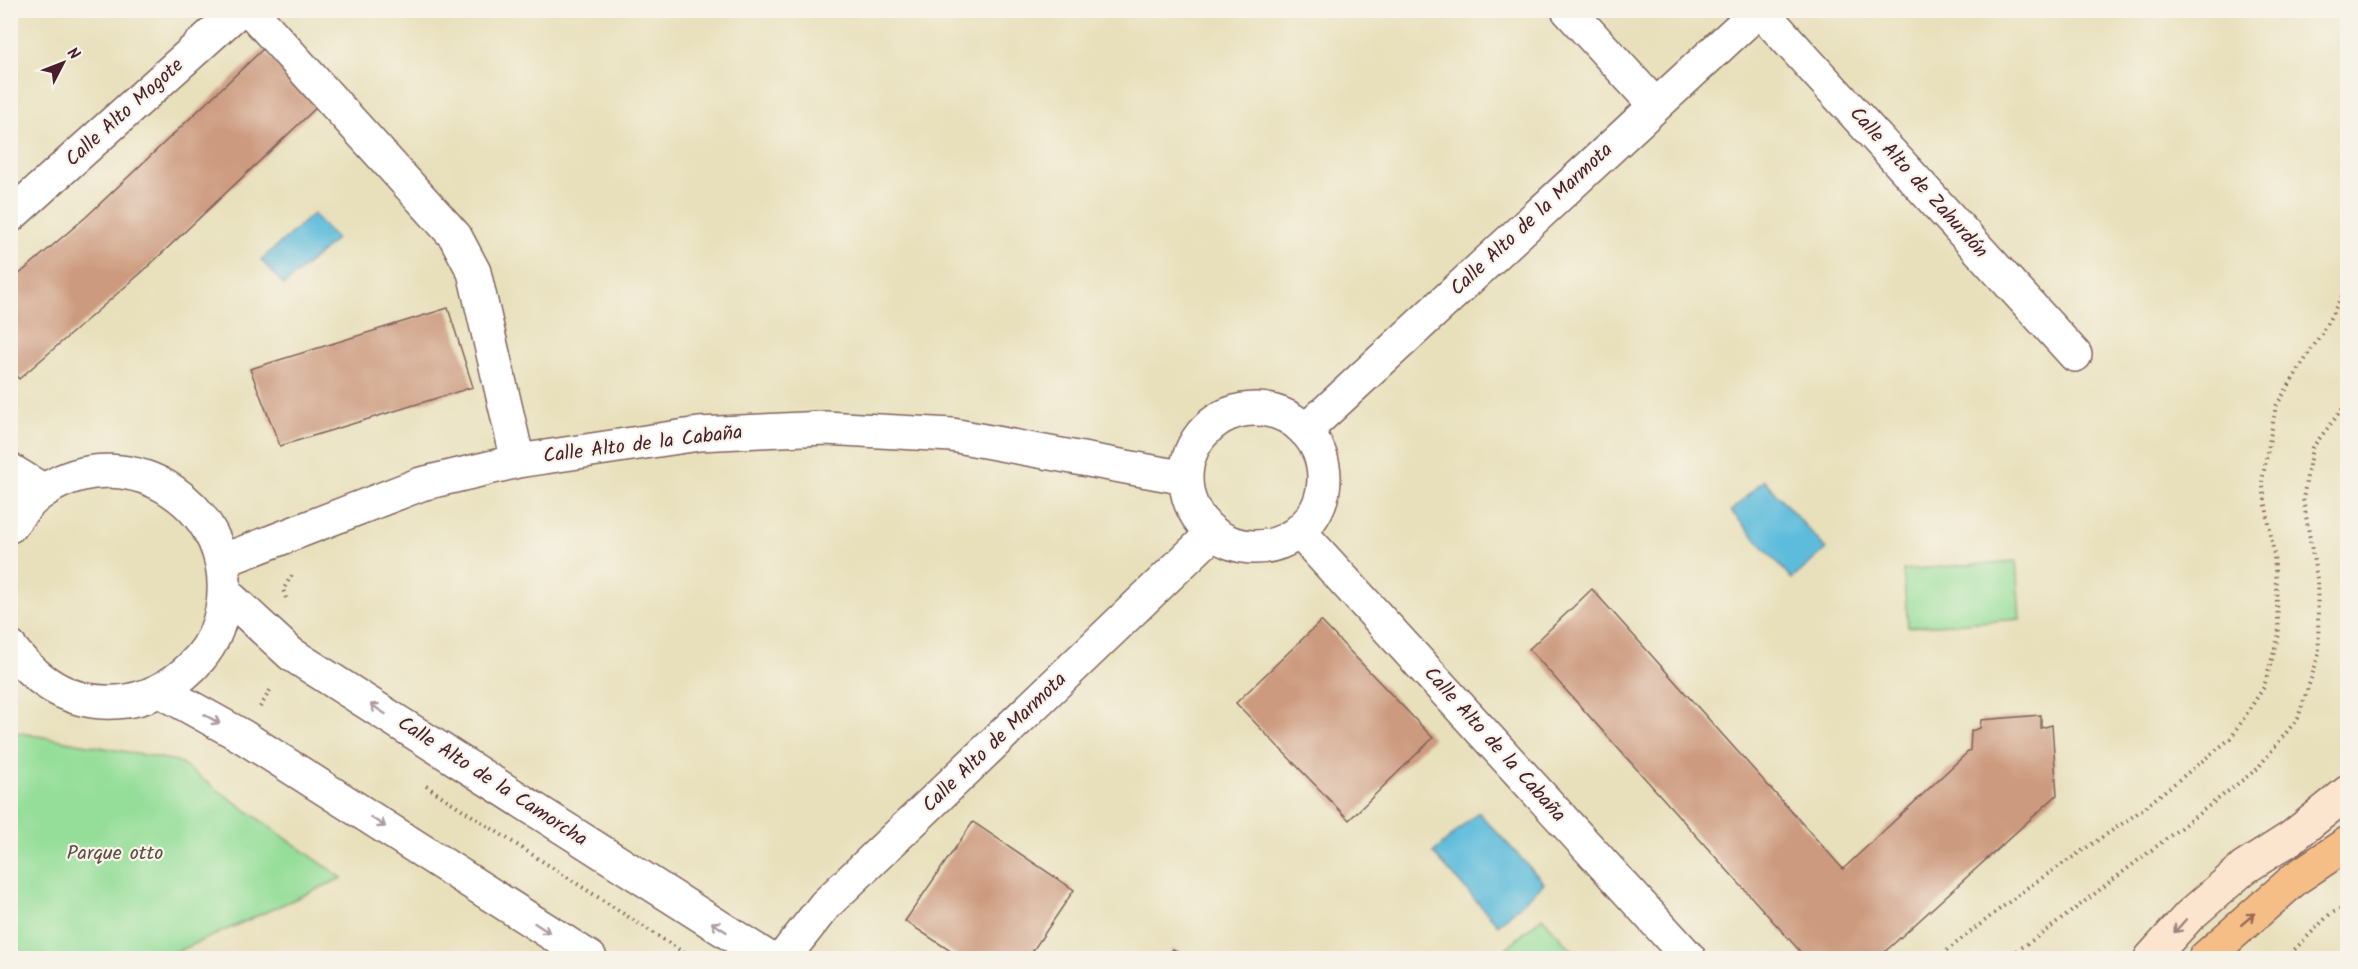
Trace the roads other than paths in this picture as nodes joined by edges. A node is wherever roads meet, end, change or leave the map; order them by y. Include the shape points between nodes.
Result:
1 (239, 10) edge
2 (250, 10) edge
3 (1568, 10) edge
4 (1760, 10) edge
5 (1655, 105) junction
6 (10, 216) edge
7 (2075, 355) dead end
8 (1305, 431) junction
9 (518, 461) junction
10 (10, 470) edge
11 (1186, 478) junction
12 (44, 491) junction
13 (10, 526) edge
14 (1299, 531) junction
15 (1213, 533) junction
16 (222, 561) junction
17 (225, 593) junction
18 (16, 663) edge
19 (161, 691) junction
20 (2348, 792) edge
21 (2291, 838) junction
22 (2348, 843) edge
23 (590, 958) edge
24 (768, 958) edge
25 (783, 958) edge
26 (1689, 958) edge
27 (2151, 958) edge
28 (2194, 958) edge
29 (2205, 958) edge

1 - 6 street, Calle Alto Mogote
2 - 9 street via 455,236 474,272
3 - 5 street
4 - 5 street, Calle Alto de la Marmota
4 - 7 street, Calle Alto de Zahurdón
5 - 8 street, Calle Alto de la Marmota
8 - 11 street via 1274,412 1256,409 1229,414 1206,429 1195,443
8 - 14 street via 1317,450 1323,471 1322,494 1314,515
9 - 11 street, Calle Alto de la Cabaña via 699,434 825,428 952,435
9 - 16 street, Calle Alto de la Cabaña via 421,484
10 - 12 street
11 - 15 street via 1189,499 1198,518
12 - 13 street
12 - 16 street via 69,478 96,472 124,472 151,479 176,492 196,512 212,535
14 - 15 street via 1283,542 1247,547 1229,543
14 - 26 street, Calle Alto de la Cabaña
15 - 25 street, Calle Alto de Marmota via 825,905
16 - 17 street
17 - 19 street via 219,623 206,651 186,674
24 -> 17 street, Calle Alto de la Camorcha via 291,654
18 - 19 street via 46,684 91,701 139,699
19 -> 23 street via 242,736
20 - 21 main road
21 -> 27 main road via 2244,868 2189,916
21 - 28 main road via 2260,879 2217,917
29 -> 22 highway via 2296,878

